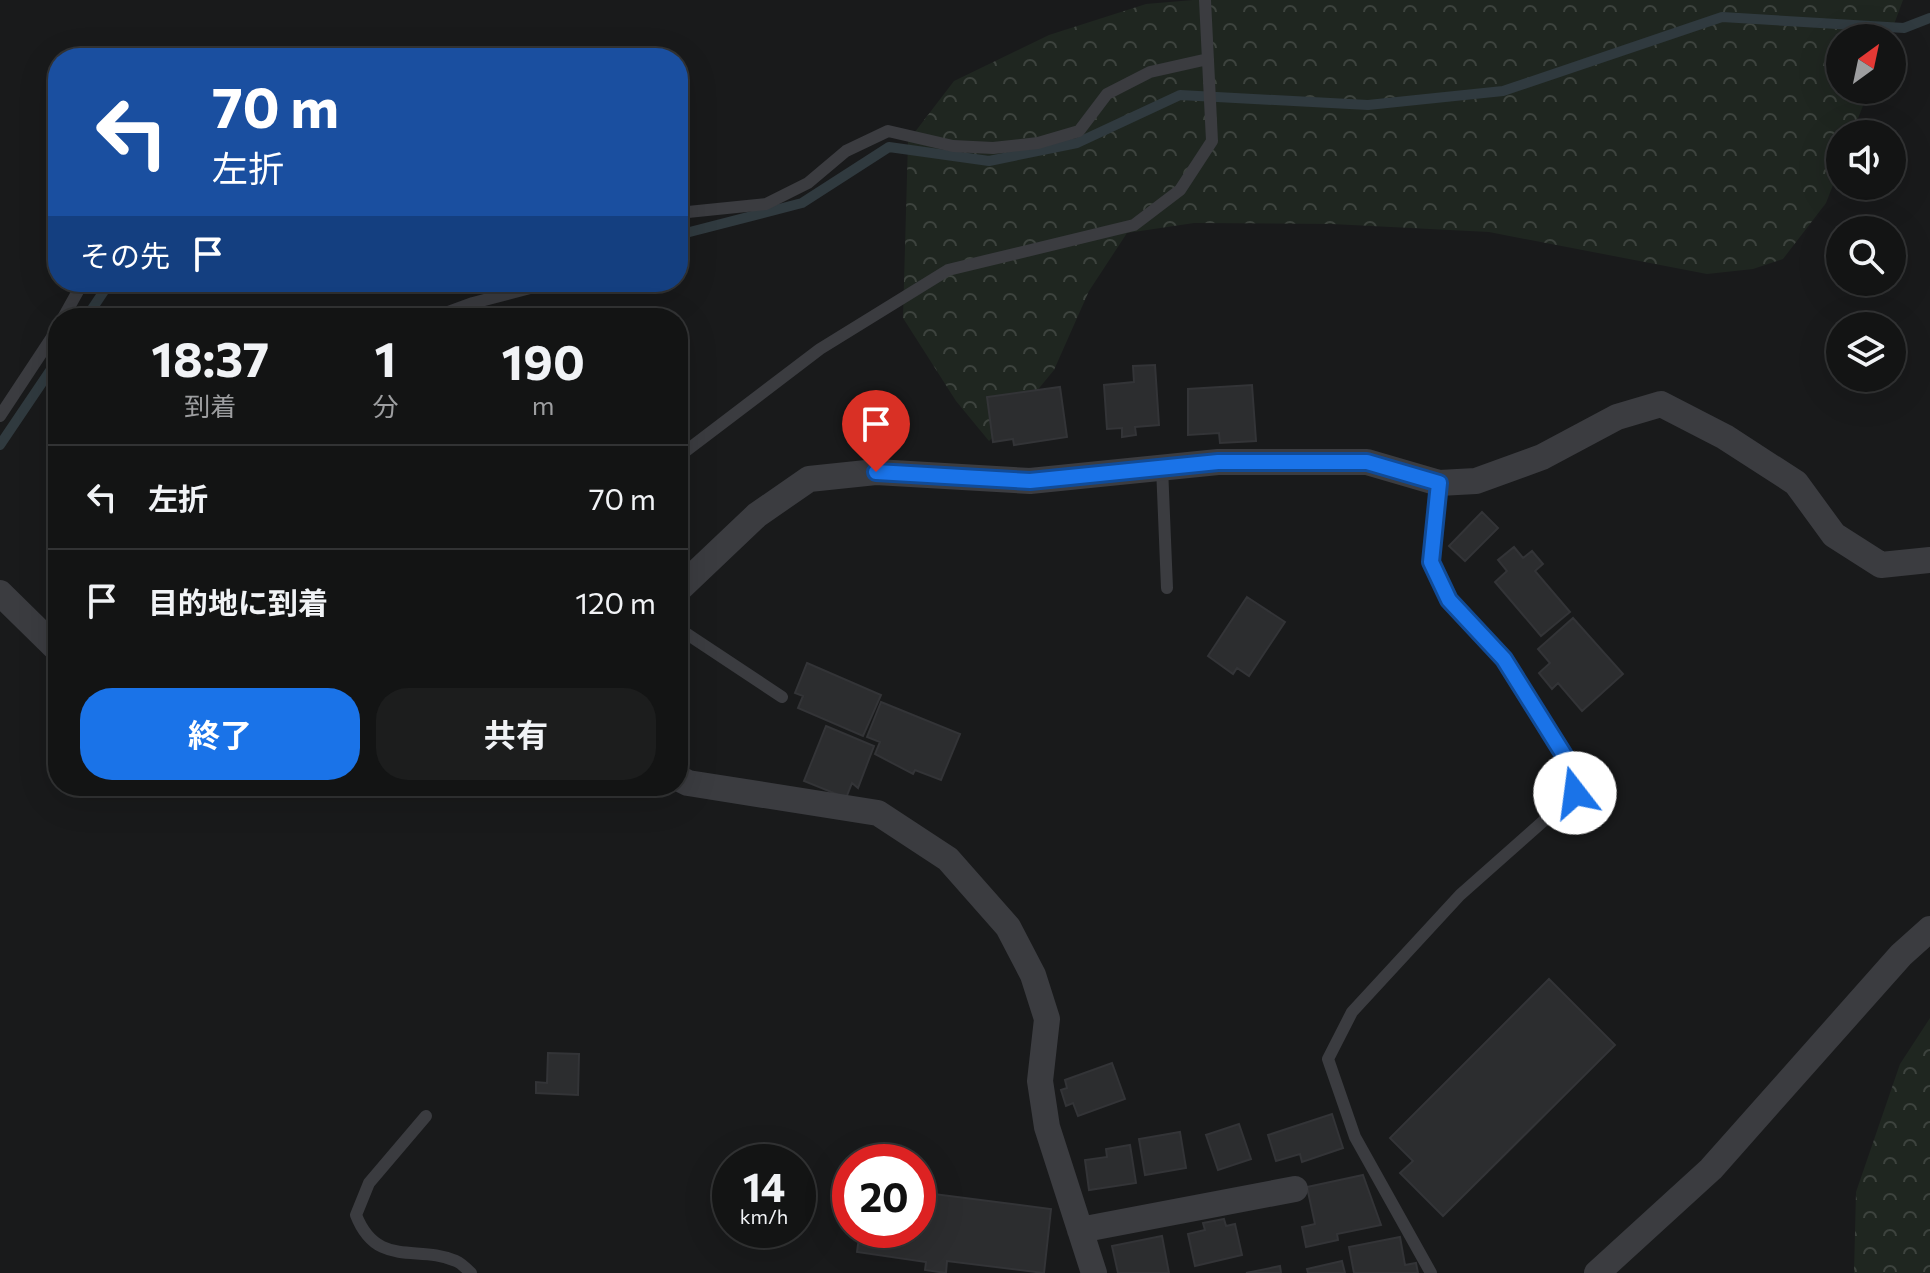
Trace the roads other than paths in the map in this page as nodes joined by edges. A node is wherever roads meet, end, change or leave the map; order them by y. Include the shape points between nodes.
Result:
1 (1205, 0) edge
2 (1207, 66) junction
3 (688, 212) edge
4 (515, 292) edge
5 (459, 308) edge
6 (48, 343) edge
7 (0, 416) edge
8 (688, 449) edge
9 (1162, 467) junction
10 (1439, 483) junction
11 (1930, 560) edge
12 (688, 581) edge
13 (1167, 588) dead end
14 (0, 593) edge
15 (688, 635) edge
16 (48, 640) edge
17 (782, 697) dead end
18 (688, 783) edge
19 (1930, 929) edge
20 (426, 1116) dead end
21 (1295, 1189) dead end
22 (1080, 1230) junction
23 (471, 1273) edge
24 (1094, 1273) edge
25 (1431, 1273) edge
26 (1597, 1273) edge

1 - 2 lane
2 - 3 lane via 1150,72 1107,94 1079,131 1038,143 953,146 888,131 846,151 808,183 766,204
2 - 8 lane via 1212,141 1180,190 1134,225 948,270 820,349
4 - 5 lane
6 - 7 lane
9 - 10 street via 1367,462
9 - 12 street via 1030,481 876,472 809,479 757,515
9 - 13 lane
10 - 11 street via 1476,481 1542,457 1617,417 1661,404 1796,483 1834,535 1881,565
10 - 25 lane via 1431,562 1449,600 1504,659 1569,763 1575,793 1460,895 1352,1012 1328,1059 1355,1137
14 - 16 street
15 - 17 lane
18 - 22 street via 878,813 948,859 1008,927 1033,975 1047,1019 1040,1081 1047,1127
19 - 26 street via 1711,1169
20 - 23 lane via 369,1183 356,1215 362,1231 377,1245 457,1261
21 - 22 street
22 - 24 street

